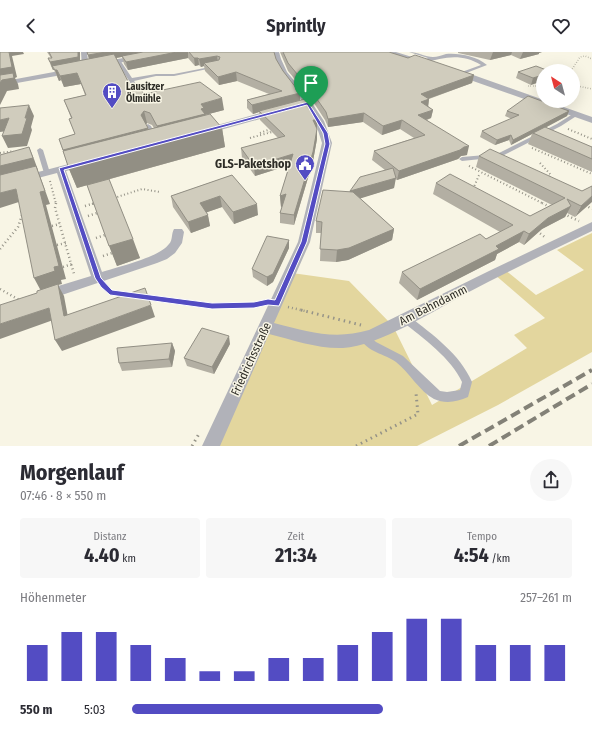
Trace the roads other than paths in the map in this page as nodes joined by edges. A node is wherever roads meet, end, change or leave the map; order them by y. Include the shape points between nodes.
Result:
1 (84, 52) edge
2 (166, 52) edge
3 (276, 52) edge
4 (388, 52) edge
5 (411, 52) edge
6 (432, 58) junction
7 (118, 61) junction
8 (424, 62) junction
9 (218, 66) edge
10 (440, 67) edge
11 (86, 68) junction
12 (452, 70) edge
13 (461, 74) junction
14 (131, 80) junction
15 (0, 84) edge
16 (141, 95) edge
17 (288, 109) edge
18 (576, 114) junction
19 (592, 120) edge
20 (148, 126) edge
21 (199, 133) edge
22 (158, 144) edge
23 (40, 150) dead end
24 (462, 159) road end
25 (97, 160) edge
26 (61, 169) junction
27 (48, 175) junction
28 (0, 185) edge
29 (591, 226) edge
30 (178, 232) dead end
31 (98, 278) junction
32 (24, 303) edge
33 (406, 319) junction
34 (265, 327) junction
35 (365, 332) junction
36 (211, 446) edge

1 - 11 street
2 - 7 street
3 - 34 street, Friedrichsstraße via 279,66 303,105 323,129 328,144 304,242
4 - 8 street
5 - 6 lane
6 - 8 lane
6 - 13 lane via 462,56 475,59 484,65
7 - 11 street
7 - 14 lane
8 - 10 street
9 - 14 lane
11 - 15 street
12 - 13 street
13 - 18 street
14 - 16 lane
17 - 21 street
18 - 19 street
18 - 24 lane via 498,156
20 - 22 lane
23 - 27 lane
25 - 26 street
26 - 27 street
26 - 31 street
27 - 28 street
29 - 33 street, Am Bahndamm
30 - 31 street via 174,248 168,253
31 - 32 street
33 - 35 street, Am Bahndamm via 377,334
33 - 35 lane via 441,349 462,372 467,383 464,394 449,397 436,395 398,358 368,342
34 - 35 street, Am Bahndamm via 309,338 344,342
34 - 36 street, Friedrichsstraße

